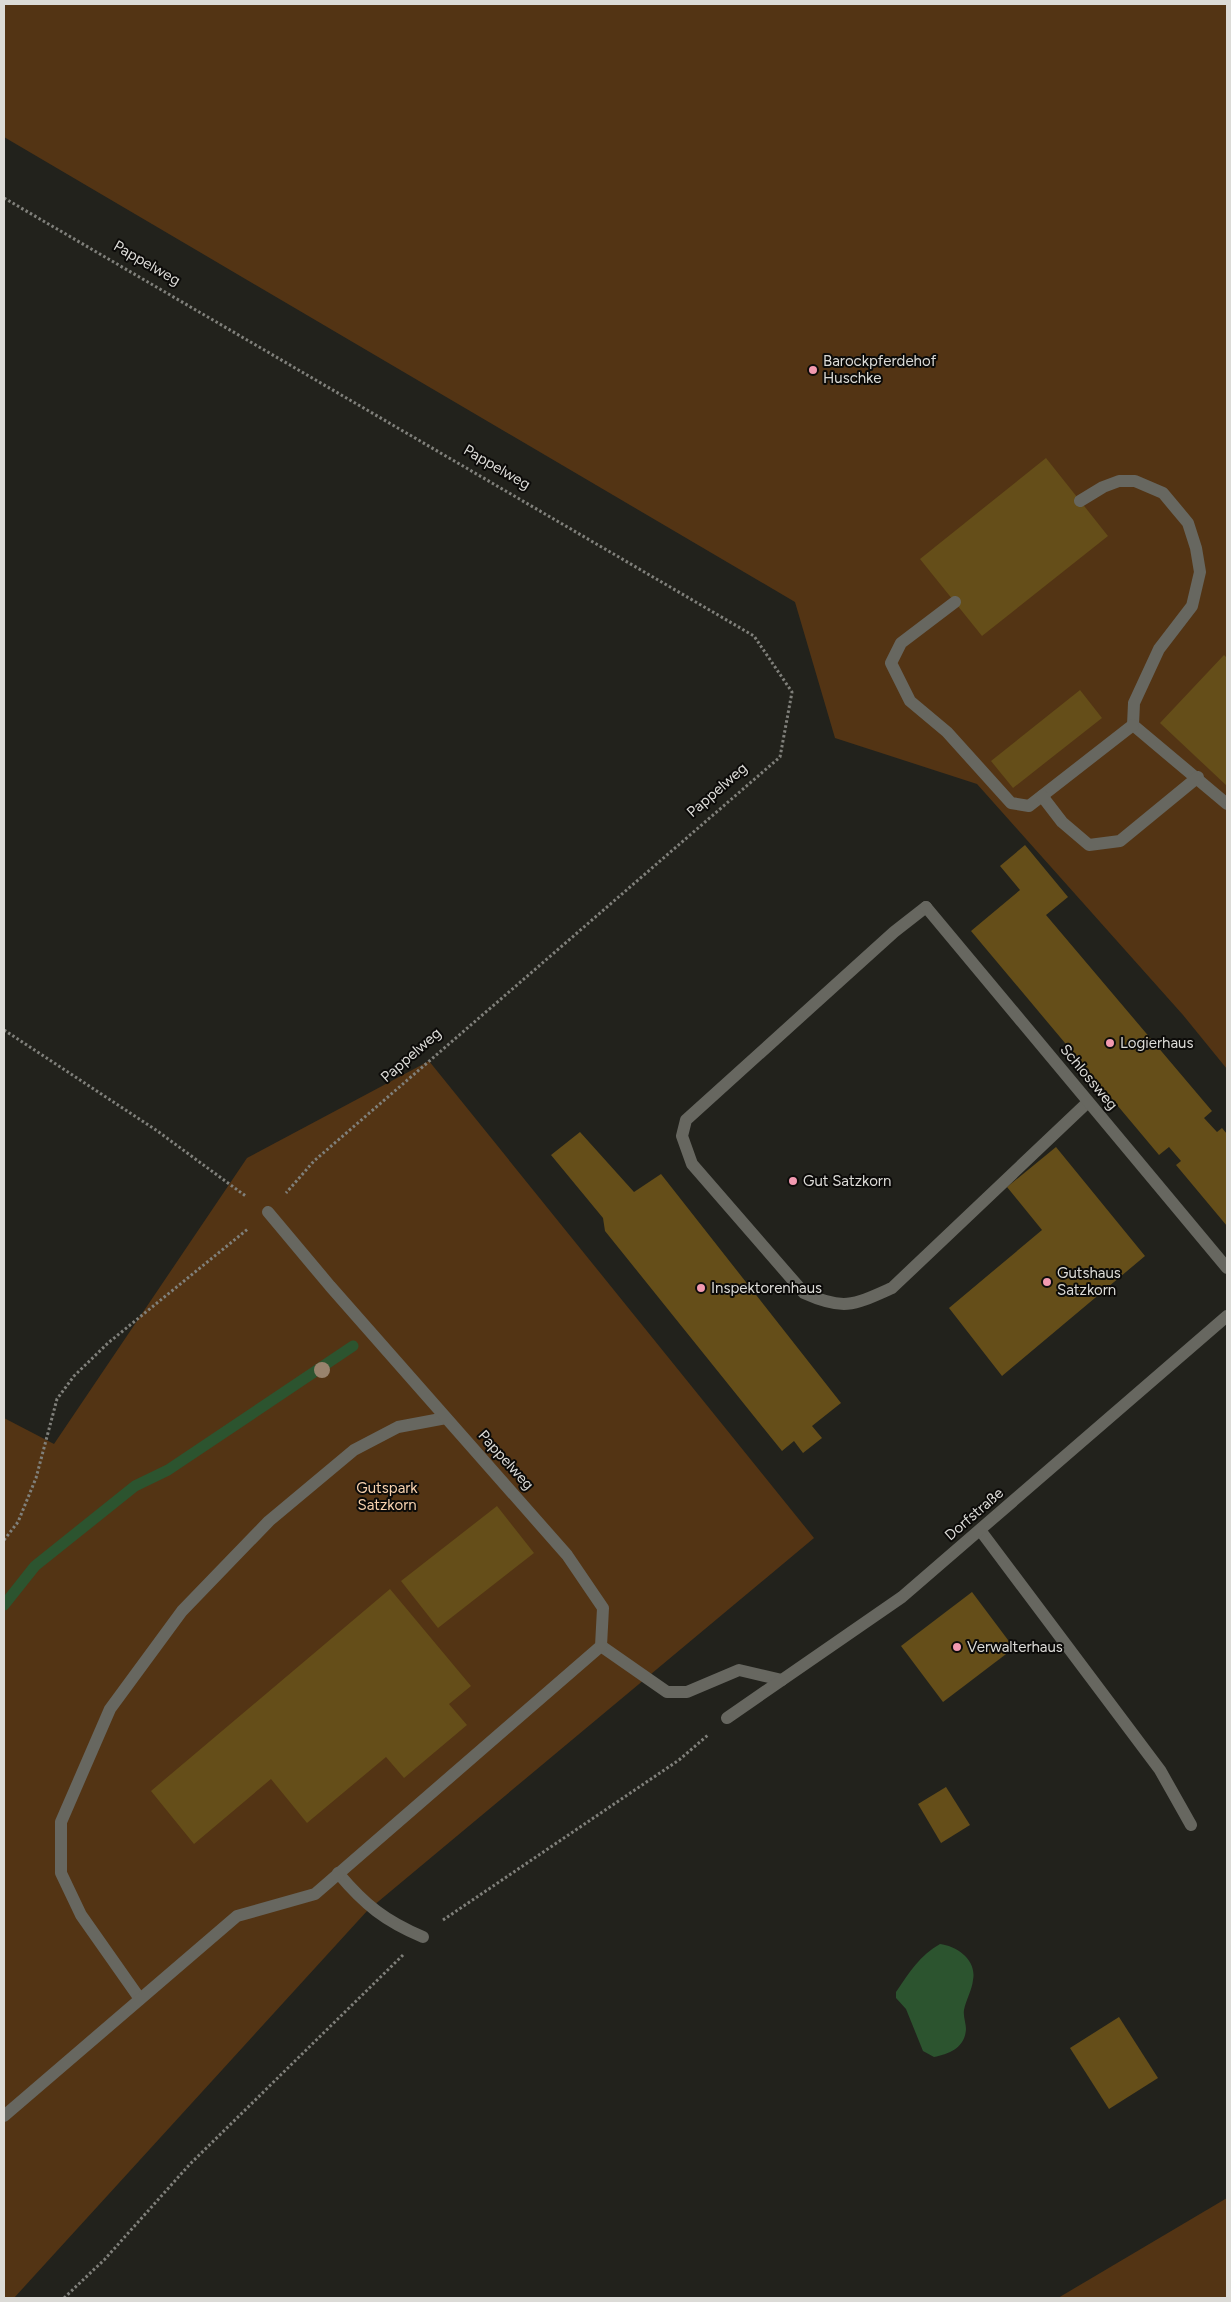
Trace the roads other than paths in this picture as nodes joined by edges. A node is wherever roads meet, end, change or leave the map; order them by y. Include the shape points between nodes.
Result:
1 (1080, 501) dead end
2 (955, 602) dead end
3 (1134, 725) junction
4 (1198, 777) junction
5 (1042, 796) junction
6 (1227, 804) edge
7 (1088, 1102) junction
8 (268, 1212) road end
9 (1227, 1268) edge
10 (1227, 1316) edge
11 (446, 1418) junction
12 (980, 1530) junction
13 (601, 1646) junction
14 (782, 1680) junction
15 (727, 1718) road end
16 (1191, 1826) dead end
17 (338, 1873) junction
18 (423, 1937) road end
19 (140, 1999) junction
20 (4, 2116) edge

1 - 3 street via 1119,481 1135,481 1163,493 1188,523 1196,548 1200,572 1192,606 1159,649 1134,703
2 - 5 street via 902,643 891,663 910,702 947,732 1011,803 1029,806
3 - 4 street
3 - 5 street
4 - 5 street via 1120,841 1089,846 1062,822
4 - 6 street
7 - 7 street, Schlossweg via 926,907 894,932 686,1120 682,1136 692,1164 804,1293 829,1304 858,1303 892,1288
7 - 9 street, Schlossweg
8 - 11 street, Pappelweg
10 - 12 street, Dorfstraße
11 - 13 street, Pappelweg via 567,1555 603,1608
11 - 19 street via 398,1427 354,1450 269,1521 182,1611 110,1709 61,1822 61,1873 81,1915
12 - 14 street, Dorfstraße via 902,1597
12 - 16 street via 1160,1770
13 - 14 street via 667,1692 688,1692 739,1670
13 - 17 street
14 - 15 street, Dorfstraße
17 - 18 street via 360,1899 394,1925
17 - 19 street via 315,1894 237,1916
19 - 20 street

